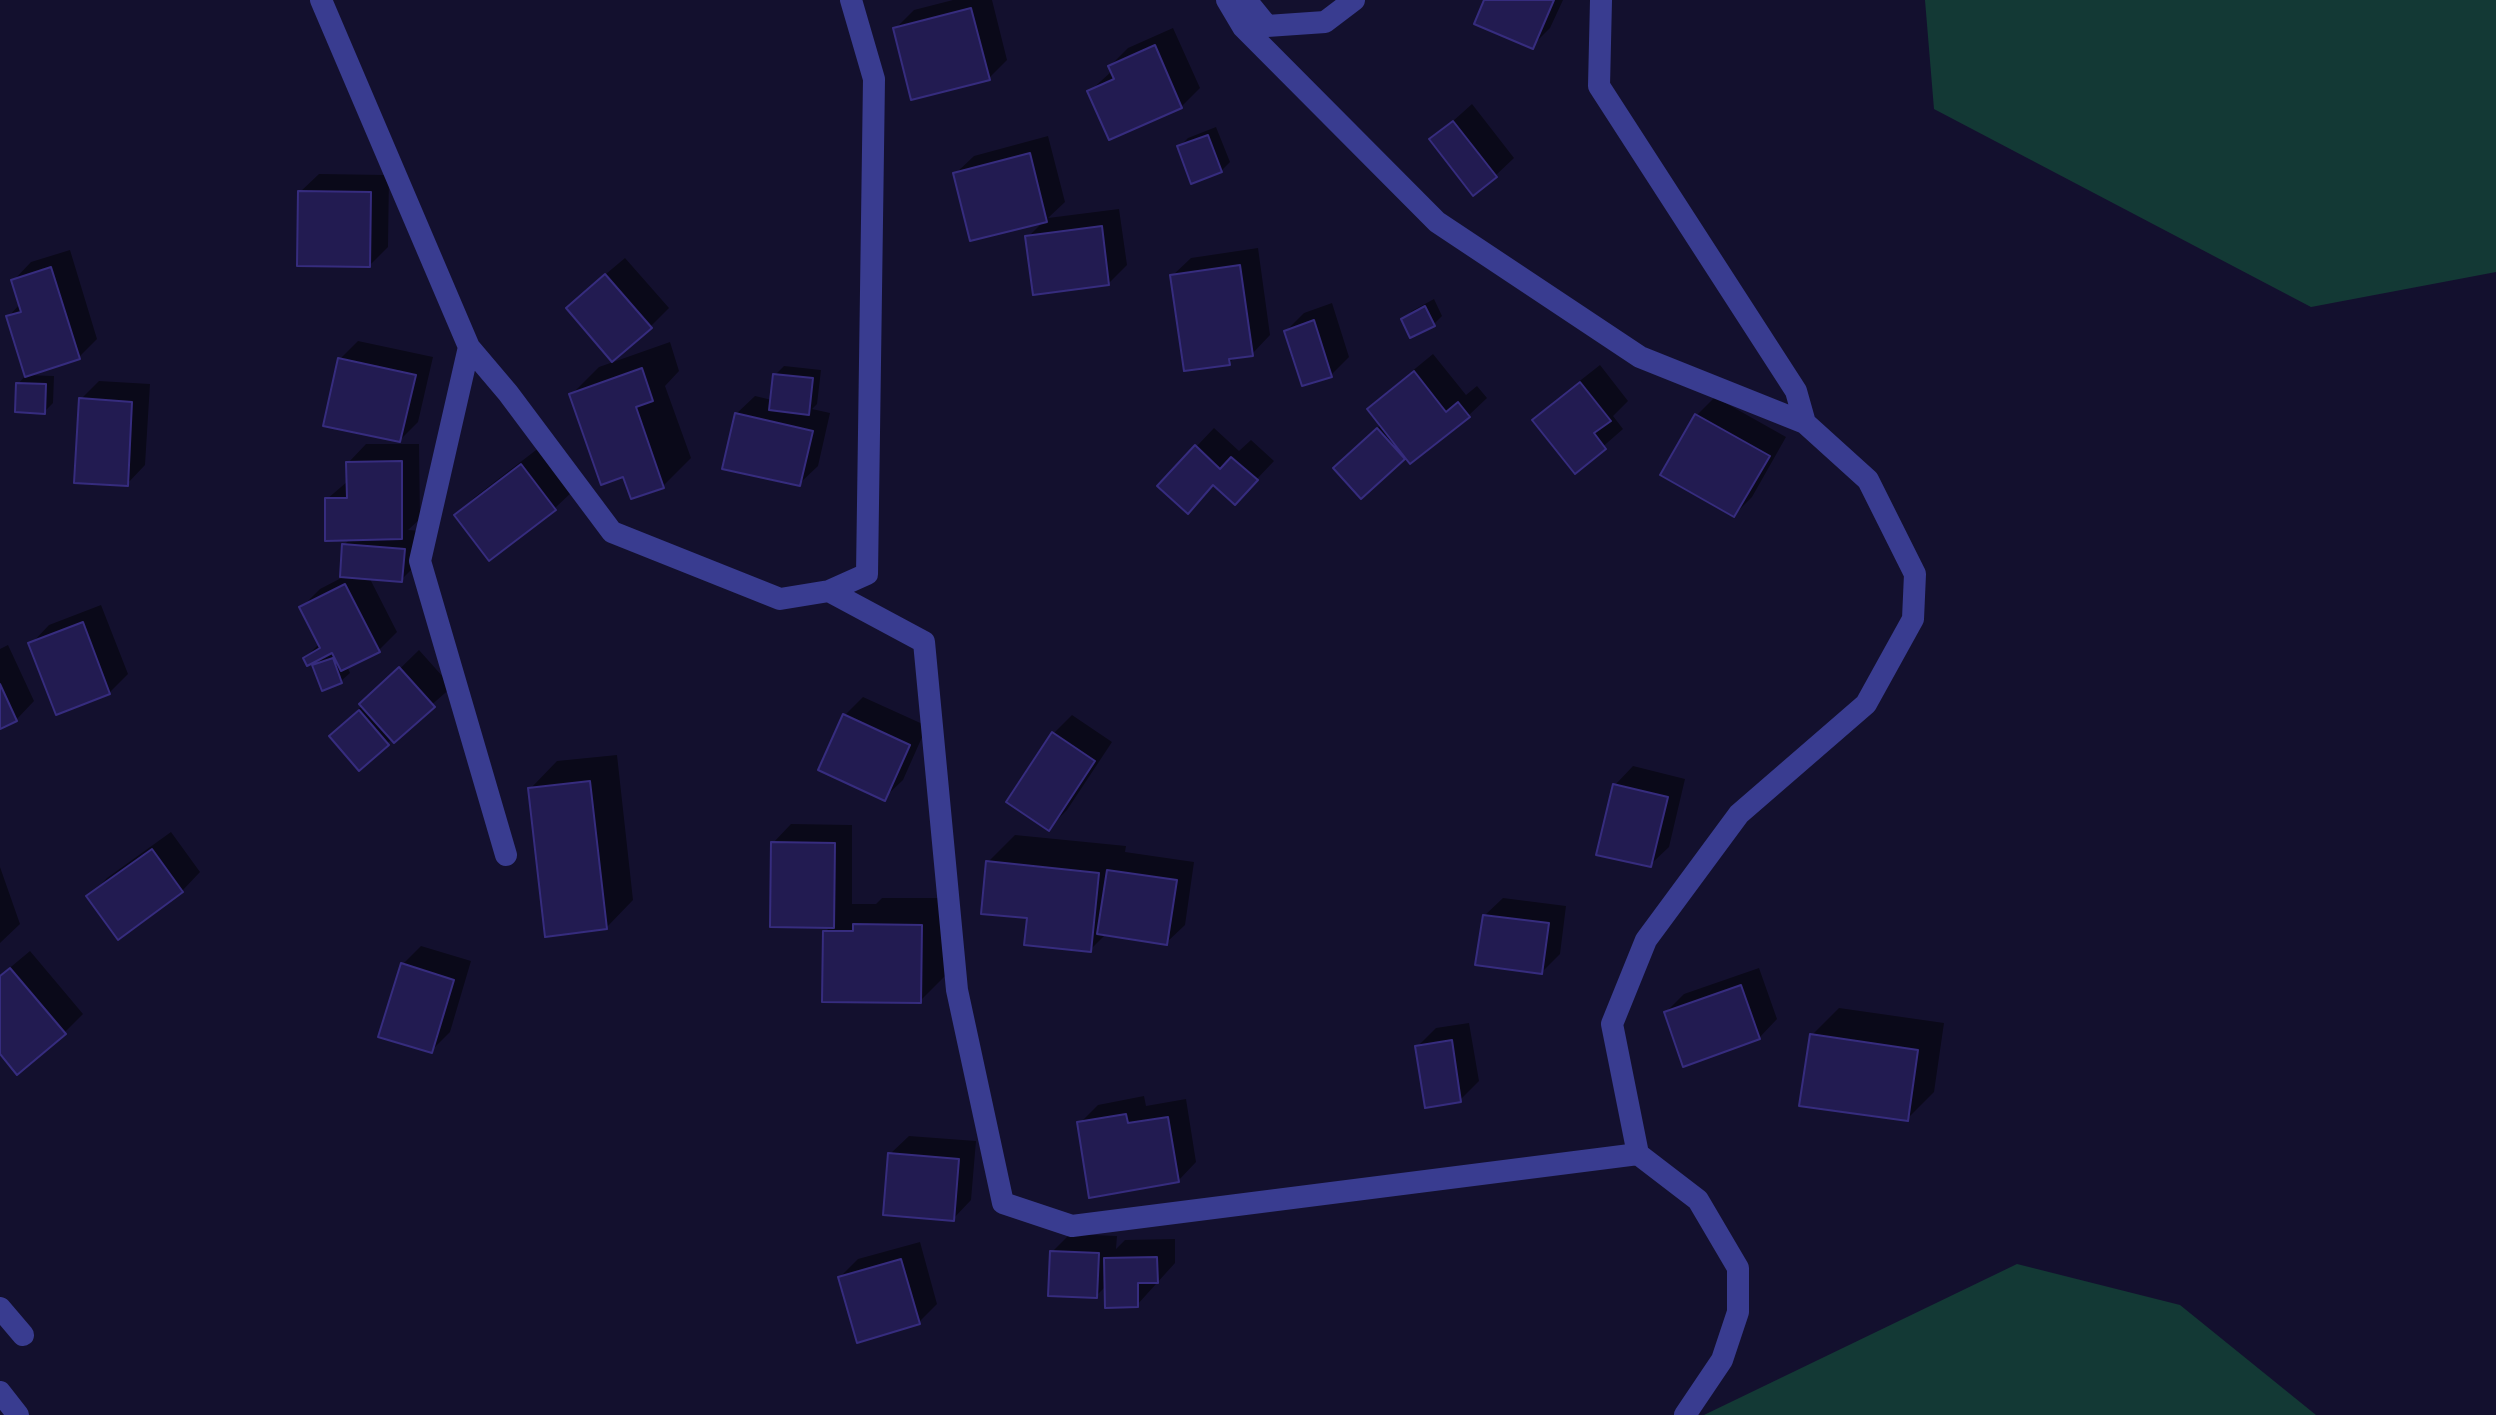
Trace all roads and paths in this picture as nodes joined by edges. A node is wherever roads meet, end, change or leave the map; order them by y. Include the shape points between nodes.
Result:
1 (321, 0) edge
2 (851, 0) edge
3 (1227, 0) edge
4 (1246, 0) edge
5 (1354, 0) edge
6 (1601, 0) edge
7 (469, 347) junction
8 (1805, 423) junction
9 (829, 591) junction
10 (506, 855) dead end
11 (1638, 1154) junction
12 (0, 1308) edge
13 (23, 1335) dead end
14 (0, 1392) edge
15 (18, 1415) edge
16 (1685, 1415) edge

1 - 7 street
2 - 9 street via 874,79 867,574
3 - 8 street via 1243,27 1437,222 1640,357
4 - 5 street via 1267,26 1325,22
6 - 8 street via 1599,86 1796,391
7 - 9 street via 612,532 780,599
7 - 10 street via 420,561
8 - 11 street via 1868,480 1915,574 1913,619 1866,704 1739,814 1646,940 1612,1024
9 - 11 street via 924,642 957,990 1003,1203 1072,1226
11 - 16 street via 1698,1200 1738,1268 1738,1312 1722,1360
12 - 13 street
14 - 15 street

